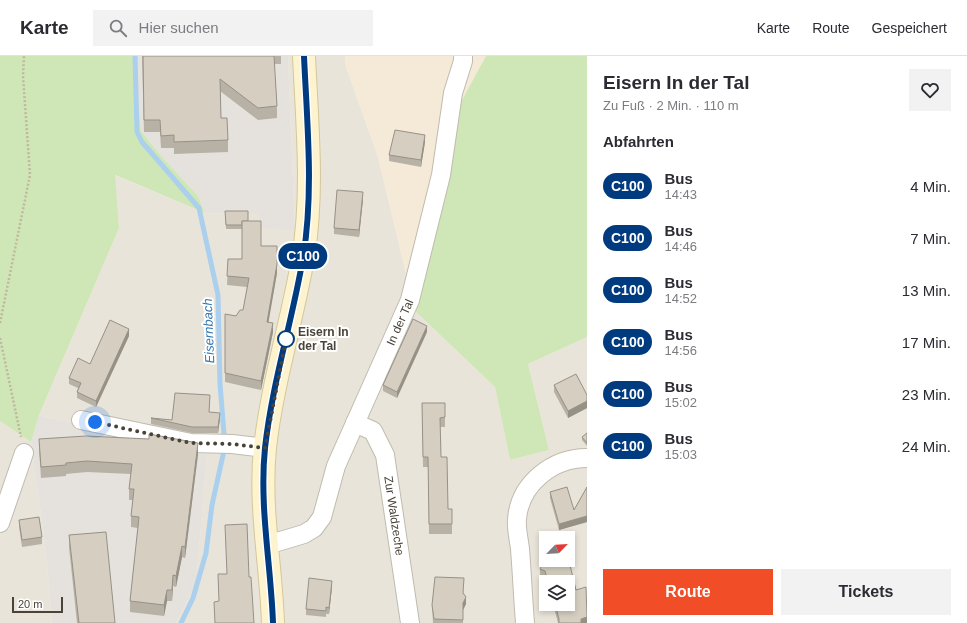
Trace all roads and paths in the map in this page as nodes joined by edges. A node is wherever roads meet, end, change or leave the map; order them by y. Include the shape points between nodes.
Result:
1 (24, 56) edge
2 (304, 56) edge
3 (463, 56) edge
4 (0, 323) edge
5 (0, 338) edge
6 (81, 420) dead end
7 (355, 423) junction
8 (265, 448) junction
9 (24, 453) joint
10 (587, 458) edge
11 (0, 523) edge
12 (267, 545) junction
13 (273, 623) edge
14 (410, 623) edge
15 (526, 623) edge

1 - 4 path via 30,175
2 - 8 main road via 308,153 306,229 300,276
3 - 7 street, In der Tal via 453,93 441,175 410,300
5 - 9 path
6 - 8 street via 191,443
7 - 12 street, In der Tal via 336,466 322,517 314,528 304,534
7 - 14 street, Zur Waldzeche via 373,431 385,455
8 - 12 main road
9 - 11 street
10 - 15 street via 568,459 542,473 530,486 522,501 517,519
12 - 13 main road

